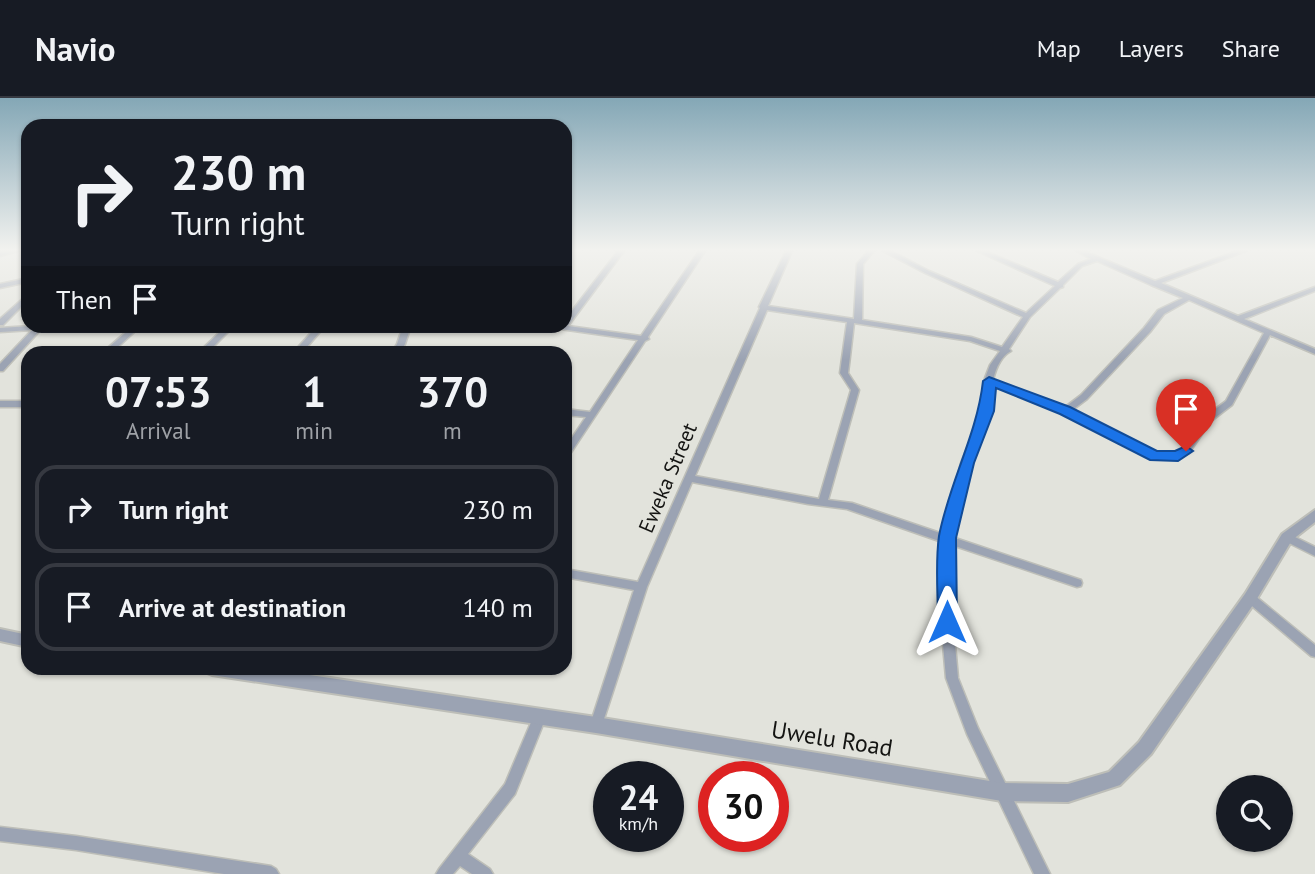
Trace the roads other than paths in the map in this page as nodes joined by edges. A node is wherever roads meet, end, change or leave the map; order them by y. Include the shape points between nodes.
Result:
1 (594, 287) edge
2 (679, 287) edge
3 (772, 287) edge
4 (858, 287) edge
5 (962, 287) edge
6 (1060, 287) edge
7 (1160, 287) edge
8 (1315, 289) edge
9 (1186, 299) junction
10 (19, 306) edge
11 (763, 307) junction
12 (1027, 316) junction
13 (572, 317) edge
14 (1237, 319) junction
15 (854, 321) junction
16 (0, 323) edge
17 (572, 327) edge
18 (21, 328) edge
19 (0, 330) edge
20 (1268, 332) junction
21 (33, 333) edge
22 (129, 333) edge
23 (223, 333) edge
24 (645, 339) junction
25 (114, 346) edge
26 (209, 346) edge
27 (1007, 351) junction
28 (1315, 352) edge
29 (0, 369) edge
30 (989, 381) junction
31 (0, 404) edge
32 (21, 404) edge
33 (1065, 411) junction
34 (572, 412) edge
35 (593, 415) junction
36 (572, 445) edge
37 (689, 478) junction
38 (823, 502) junction
39 (1315, 515) edge
40 (1287, 537) junction
41 (947, 538) junction
42 (1315, 552) edge
43 (572, 574) edge
44 (1077, 583) dead end
45 (641, 587) junction
46 (1250, 598) junction
47 (0, 635) edge
48 (21, 640) edge
49 (1315, 652) edge
50 (259, 675) edge
51 (540, 717) junction
52 (596, 725) junction
53 (1002, 792) junction
54 (0, 834) edge
55 (458, 857) junction
56 (232, 871) edge
57 (271, 874) edge
58 (444, 874) edge
59 (485, 874) edge
60 (1042, 874) edge

1 - 13 street
2 - 24 street
3 - 11 street, Eweka Street
4 - 15 street
5 - 12 street
6 - 12 street
7 - 9 street
8 - 14 street
9 - 14 street
9 - 33 street via 1161,312 1084,397
10 - 16 street
11 - 15 street
11 - 37 street, Eweka Street
12 - 27 street
14 - 20 street
15 - 27 street via 971,340
15 - 38 street via 844,373 855,390
17 - 24 street
18 - 19 street
20 - 28 street
20 - 33 street via 1229,403 1208,419 1178,456 1155,456
21 - 29 street
22 - 25 street
23 - 26 street
24 - 35 street
27 - 30 street via 994,365
30 - 33 street
30 - 41 street via 986,411 966,463
31 - 32 street
34 - 35 street
35 - 36 street
37 - 38 street
37 - 45 street, Eweka Street
38 - 41 street
39 - 40 street, Uwelu Road
40 - 42 street
40 - 46 street, Uwelu Road
41 - 44 street
41 - 53 street via 952,678
43 - 45 street
45 - 52 street, Eweka Street
46 - 49 street
46 - 53 street, Uwelu Road via 1145,748 1114,779 1069,793
47 - 48 street
50 - 51 street, Uwelu Road
51 - 52 street, Uwelu Road
51 - 55 street via 509,789
52 - 53 street, Uwelu Road
53 - 60 street
54 - 56 street
55 - 58 street
55 - 59 street
56 - 57 street

